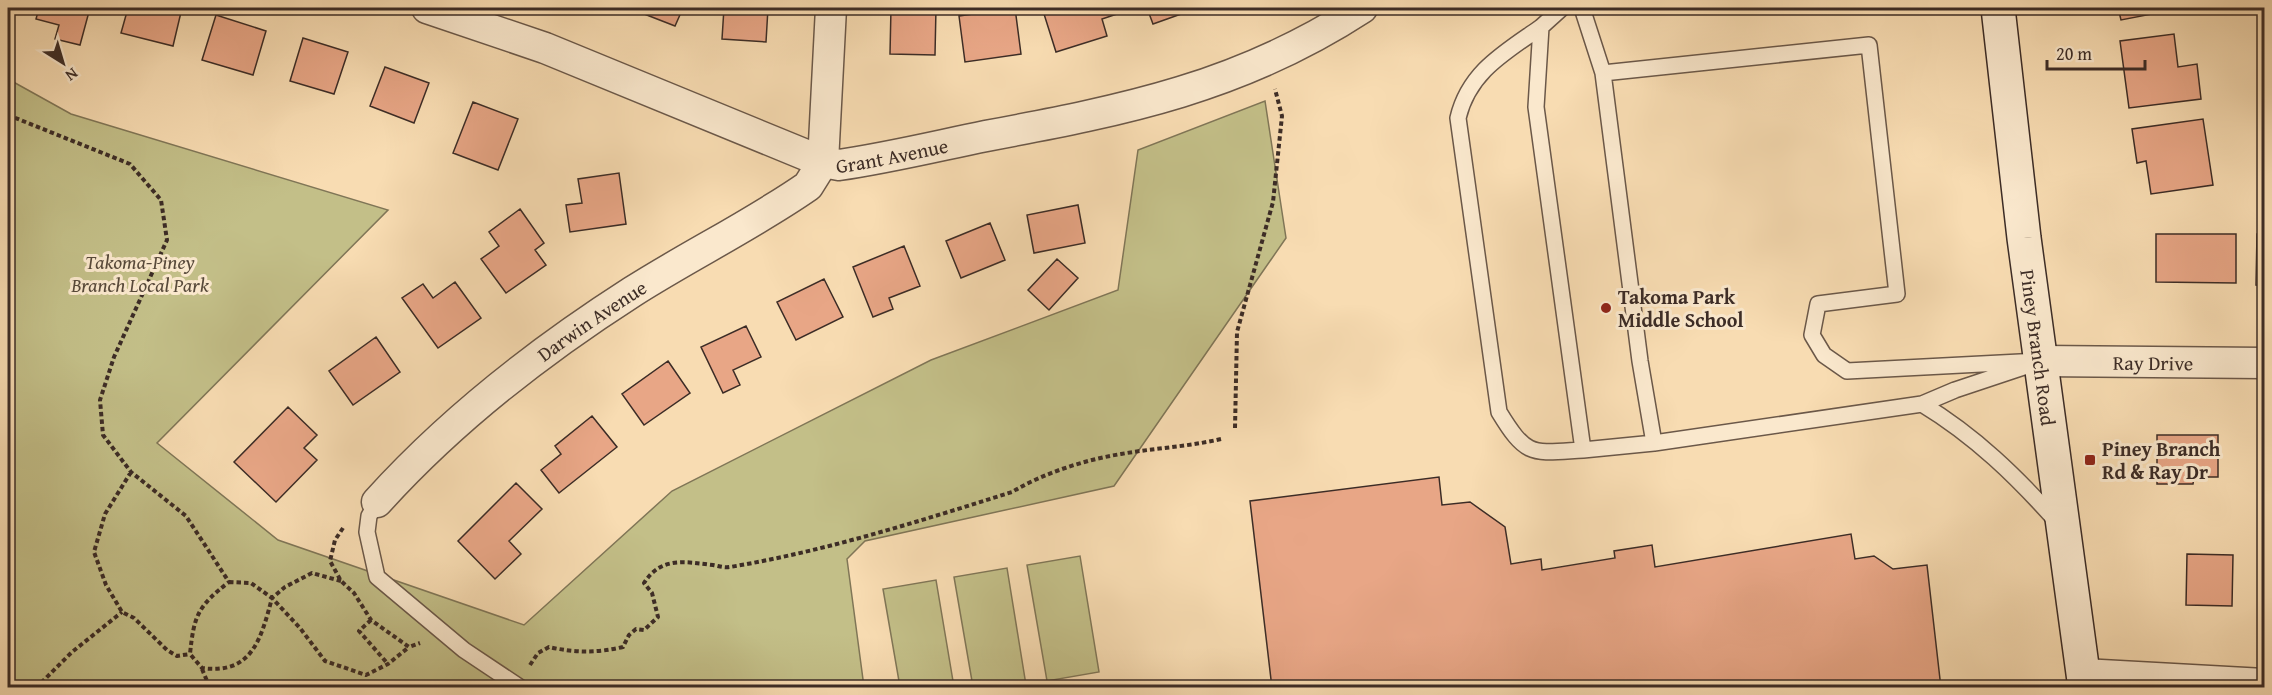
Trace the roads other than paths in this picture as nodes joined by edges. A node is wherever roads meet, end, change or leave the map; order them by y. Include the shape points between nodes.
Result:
1 (427, 8) edge
2 (831, 8) edge
3 (1362, 8) edge
4 (1562, 8) edge
5 (1582, 8) edge
6 (1998, 8) edge
7 (1541, 27) junction
8 (1603, 73) junction
9 (823, 162) junction
10 (2041, 361) junction
11 (2265, 363) edge
12 (1922, 404) junction
13 (1654, 443) junction
14 (1583, 450) junction
15 (377, 502) joint
16 (2064, 530) junction
17 (2084, 681) edge
18 (2265, 684) edge
19 (519, 686) edge

1 - 9 street, Grant Avenue via 545,48
2 - 9 street
3 - 9 street, Grant Avenue via 1279,56 1156,101 855,163
4 - 7 lane
5 - 8 lane
6 - 10 main road, Piney Branch Road
7 - 14 lane via 1536,107
7 - 14 lane via 1488,64 1463,97 1458,118 1499,412 1515,438 1538,453
8 - 10 lane via 1869,45 1898,294 1818,304 1812,335 1824,355 1847,371
8 - 13 lane
9 - 15 street, Darwin Avenue via 808,186 633,291 535,360 440,437
10 - 11 street, Ray Drive
10 - 12 lane
10 - 16 main road, Piney Branch Road
12 - 13 lane
12 - 16 lane via 1953,423 2016,476
13 - 14 lane
15 - 19 lane via 369,516 367,532 377,577 450,639
16 - 17 main road, Piney Branch Road
17 - 18 street

